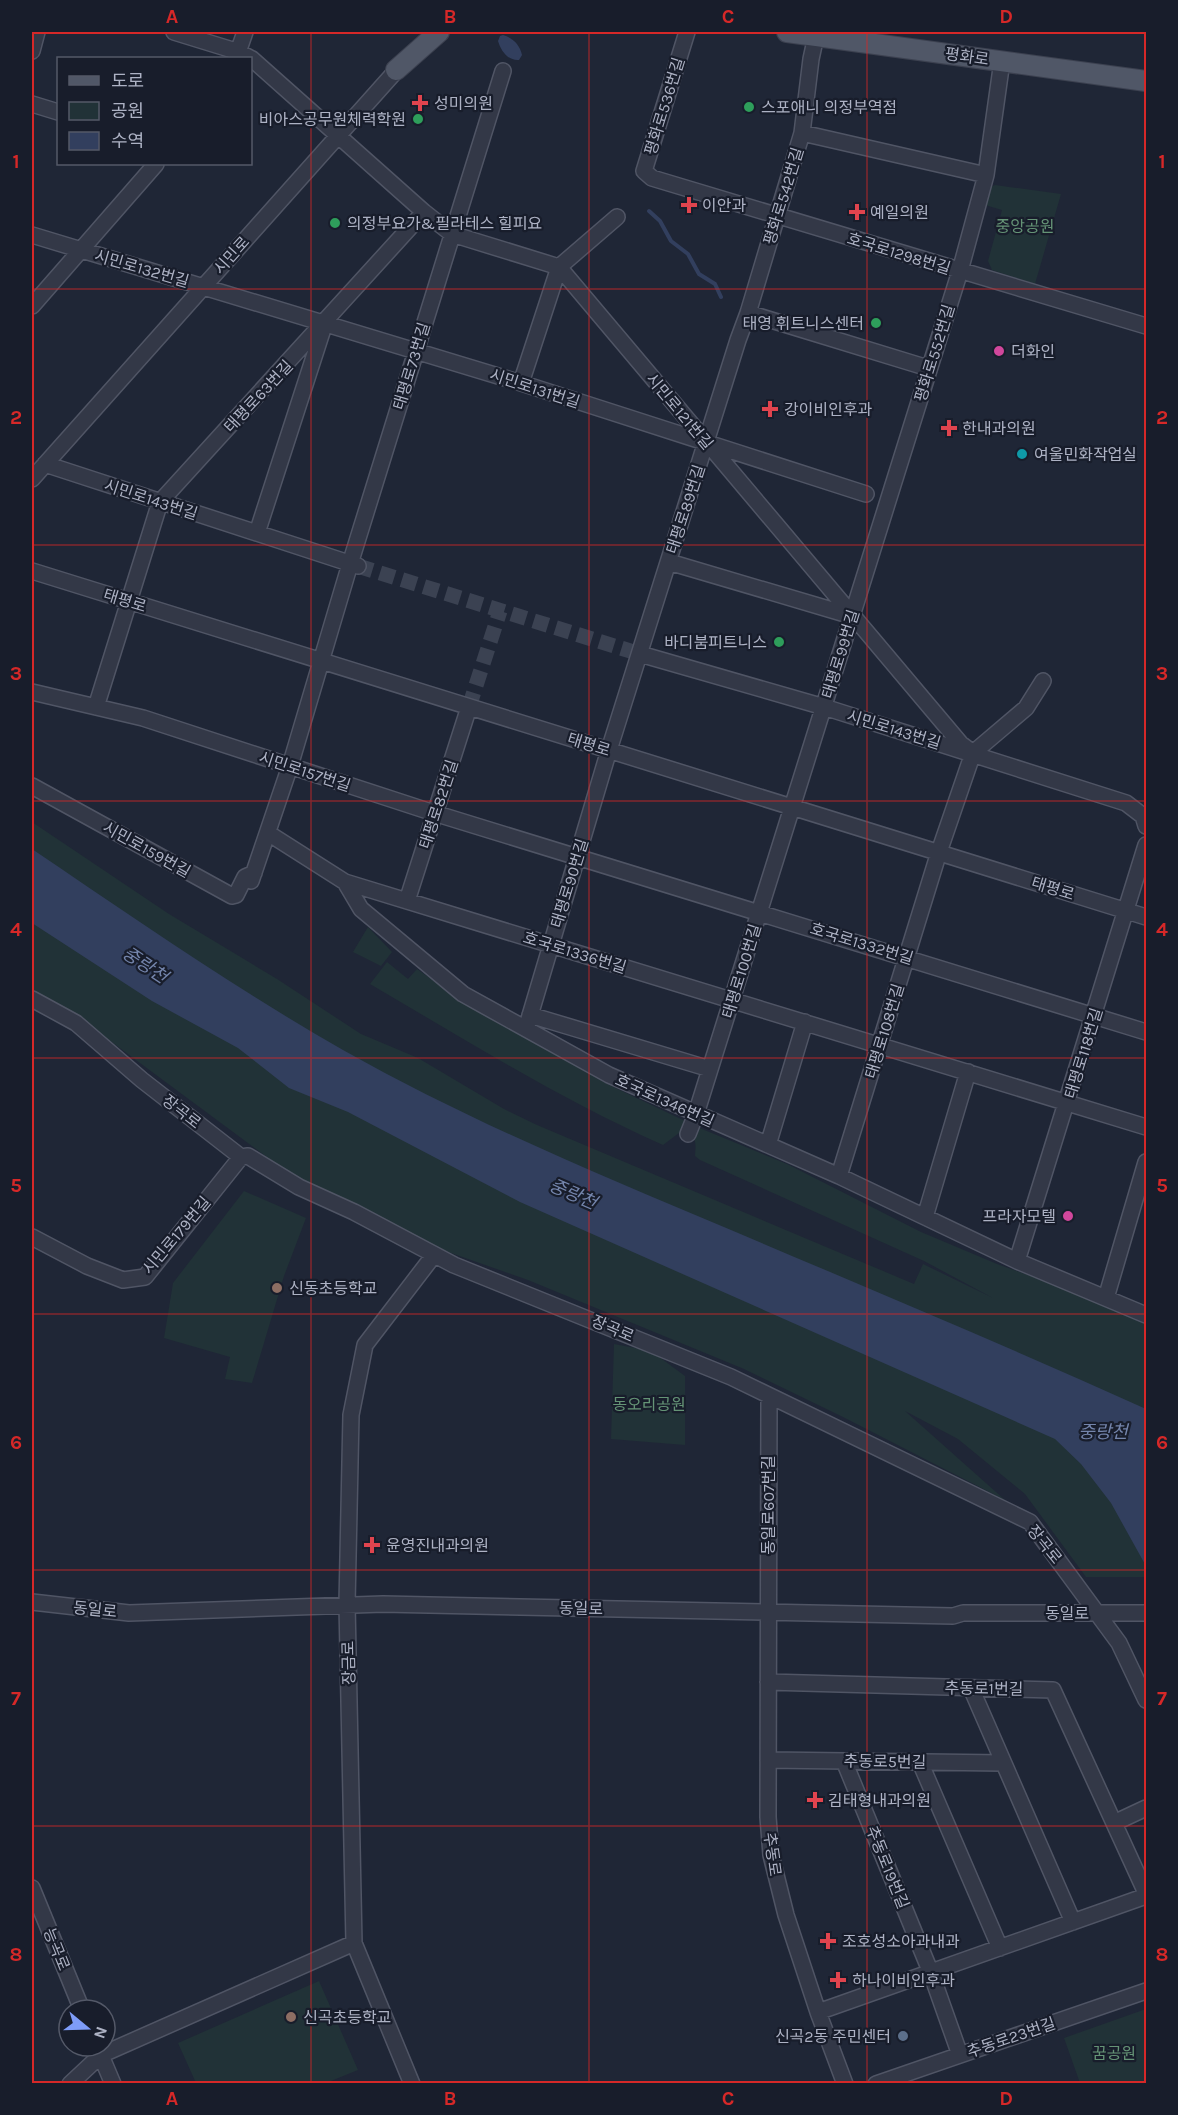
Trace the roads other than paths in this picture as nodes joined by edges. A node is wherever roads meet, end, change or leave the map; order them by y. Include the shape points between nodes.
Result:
1 (37, 32) edge
2 (174, 32) edge
3 (245, 32) edge
4 (422, 32) edge
5 (430, 32) edge
6 (440, 32) edge
7 (687, 32) edge
8 (787, 32) edge
9 (827, 35) edge
10 (32, 51) edge
11 (238, 55) edge
12 (252, 59) edge
13 (1002, 61) junction
14 (396, 70) junction
15 (503, 71) dead end
16 (1146, 81) edge
17 (32, 104) edge
18 (57, 112) edge
19 (802, 133) junction
20 (339, 134) junction
21 (155, 165) edge
22 (986, 175) junction
23 (652, 178) joint
24 (424, 212) junction
25 (777, 216) junction
26 (617, 217) dead end
27 (452, 234) junction
28 (32, 235) edge
29 (81, 250) junction
30 (559, 267) junction
31 (960, 271) junction
32 (204, 286) junction
33 (32, 306) edge
34 (748, 313) junction
35 (325, 323) junction
36 (1146, 326) edge
37 (415, 351) junction
38 (735, 354) joint
39 (928, 368) junction
40 (521, 383) junction
41 (707, 442) junction
42 (45, 464) junction
43 (32, 479) edge
44 (866, 494) dead end
45 (160, 502) junction
46 (888, 502) joint
47 (257, 533) junction
48 (669, 562) junction
49 (354, 565) junction
50 (32, 571) edge
51 (128, 601) junction
52 (852, 616) junction
53 (640, 654) junction
54 (320, 661) junction
55 (1043, 681) dead end
56 (32, 692) edge
57 (96, 707) junction
58 (469, 707) junction
59 (824, 707) junction
60 (609, 750) junction
61 (973, 753) junction
62 (290, 766) junction
63 (32, 786) edge
64 (792, 807) junction
65 (434, 813) junction
66 (1145, 821) edge
67 (268, 832) junction
68 (1146, 845) edge
69 (939, 852) junction
70 (578, 856) junction
71 (253, 877) joint
72 (345, 882) junction
73 (407, 901) junction
74 (1127, 910) junction
75 (760, 912) junction
76 (1146, 917) edge
77 (551, 945) junction
78 (907, 957) junction
79 (32, 999) edge
80 (732, 1000) junction
81 (1095, 1015) junction
82 (528, 1022) junction
83 (805, 1022) junction
84 (1146, 1032) edge
85 (880, 1045) junction
86 (711, 1069) junction
87 (968, 1072) junction
88 (1067, 1103) junction
89 (696, 1114) junction
90 (1146, 1127) edge
91 (688, 1134) dead end
92 (768, 1145) junction
93 (241, 1157) junction
94 (1146, 1162) edge
95 (839, 1176) junction
96 (1139, 1215) edge
97 (925, 1217) junction
98 (32, 1237) edge
99 (434, 1255) junction
100 (1017, 1261) junction
101 (1106, 1298) junction
102 (1146, 1315) edge
103 (769, 1397) junction
104 (32, 1602) edge
105 (346, 1604) junction
106 (768, 1612) junction
107 (1098, 1613) junction
108 (1146, 1613) edge
109 (768, 1683) junction
110 (971, 1688) junction
111 (1146, 1701) edge
112 (768, 1760) junction
113 (844, 1761) junction
114 (920, 1762) junction
115 (1003, 1763) junction
116 (1146, 1808) edge
117 (1114, 1823) junction
118 (32, 1888) edge
119 (1146, 1895) edge
120 (1072, 1922) junction
121 (354, 1943) junction
122 (999, 1948) junction
123 (931, 1972) junction
124 (1146, 1991) edge
125 (77, 1998) edge
126 (818, 2012) junction
127 (117, 2042) edge
128 (960, 2055) junction
129 (92, 2058) edge
130 (102, 2058) edge
131 (70, 2084) edge
132 (113, 2084) edge
133 (412, 2084) edge
134 (845, 2084) edge
135 (876, 2084) edge

1 - 10 street
2 - 11 street
3 - 11 street
4 - 14 main road
5 - 14 street, 시민로
6 - 14 main road
7 - 23 street, 평화로536번길 via 644,171
8 - 9 main road, 평화로
9 - 13 main road, 평화로
9 - 19 street, 평화로542번길 via 811,59
12 - 20 street
13 - 16 main road, 평화로
13 - 22 street, 평화로552번길
14 - 20 street, 시민로
15 - 27 street, 태평로73번길
17 - 18 street
19 - 22 street
19 - 25 street, 평화로542번길
20 - 24 street
20 - 32 street, 시민로
21 - 29 street
22 - 31 street, 평화로552번길
23 - 25 street, 호국로1298번길
24 - 27 street
24 - 35 street, 태평로63번길
25 - 31 street, 호국로1298번길
25 - 34 street, 평화로542번길
26 - 30 street
27 - 30 street
27 - 37 street, 태평로73번길
28 - 29 street, 시민로132번길
29 - 32 street, 시민로132번길
29 - 33 street, 시민로132번길
30 - 40 street
30 - 41 street, 시민로121번길
31 - 36 street, 호국로1298번길
31 - 39 street, 평화로552번길
32 - 35 street, 시민로131번길
32 - 42 street, 시민로
34 - 38 street, 평화로542번길
34 - 39 street
35 - 37 street, 시민로131번길
35 - 45 street, 태평로63번길
35 - 47 street
37 - 40 street, 시민로131번길
37 - 49 street, 태평로73번길
38 - 41 street, 태평로89번길
39 - 46 street, 평화로552번길
40 - 41 street, 시민로131번길
41 - 44 street, 시민로131번길
41 - 48 street, 태평로89번길
41 - 52 street, 시민로121번길
42 - 43 street, 시민로
42 - 45 street, 시민로143번길
45 - 47 street, 시민로143번길
45 - 51 street, 태평로63번길
46 - 52 street, 태평로99번길
47 - 49 street, 시민로143번길
48 - 52 street, 태평로89번길
48 - 53 street, 태평로89번길
49 - 54 street, 태평로73번길
50 - 51 street, 태평로
51 - 54 street, 태평로
51 - 57 street, 태평로63번길
52 - 59 street, 태평로99번길
52 - 61 street, 시민로121번길 via 961,744
53 - 59 street, 시민로143번길
53 - 60 street, 태평로89번길
54 - 58 street, 태평로
54 - 62 street, 태평로73번길
55 - 61 street via 1026,708
56 - 57 street, 시민로157번길
57 - 62 street, 시민로157번길 via 143,718
58 - 60 street, 태평로
58 - 65 street, 태평로82번길
59 - 61 street, 시민로143번길
59 - 64 street, 태평로99번길
60 - 64 street, 태평로
60 - 70 street, 태평로90번길
61 - 66 street, 시민로143번길 via 1126,803
61 - 69 street, 태평로108번길
62 - 65 street, 시민로157번길
62 - 67 street, 태평로73번길
63 - 71 street, 시민로159번길 via 232,896 245,877
64 - 69 street, 태평로
64 - 75 street, 태평로100번길
65 - 70 street, 시민로157번길
65 - 73 street, 태평로82번길
67 - 71 street, 태평로73번길
67 - 72 street, 호국로1346번길
68 - 74 street, 태평로118번길
69 - 74 street, 태평로
69 - 78 street, 태평로108번길
70 - 75 street, 호국로1332번길
70 - 77 street, 태평로90번길
72 - 73 street, 호국로1336번길
72 - 82 street, 호국로1346번길 via 361,909 463,994
73 - 77 street, 호국로1336번길
74 - 76 street, 태평로
74 - 81 street, 태평로118번길
75 - 78 street, 호국로1332번길
75 - 80 street, 태평로100번길
77 - 80 street, 호국로1336번길
77 - 82 street, 태평로90번길
78 - 81 street, 호국로1332번길
78 - 85 street, 태평로108번길
79 - 93 street, 장곡로 via 76,1023
80 - 83 street, 호국로1336번길
80 - 86 street, 태평로100번길
81 - 84 street, 호국로1332번길
81 - 88 street, 태평로118번길
82 - 86 street
82 - 89 street, 호국로1346번길 via 609,1075
83 - 85 street, 호국로1336번길
83 - 92 street
85 - 87 street, 호국로1336번길
85 - 95 street, 태평로108번길
86 - 89 street, 태평로100번길
87 - 88 street, 호국로1336번길
87 - 97 street
88 - 90 street, 호국로1336번길
88 - 100 street, 태평로118번길
89 - 91 street, 태평로100번길
89 - 92 street, 호국로1346번길
92 - 95 street, 호국로1346번길
93 - 98 street, 시민로179번길 via 145,1277 123,1280
93 - 99 street, 장곡로 via 248,1156 299,1187
94 - 96 street
95 - 97 street, 호국로1346번길
96 - 101 street
97 - 100 street, 호국로1346번길
99 - 103 street, 장곡로 via 731,1377
99 - 105 street, 장금로 via 364,1345 351,1415
100 - 101 street, 호국로1346번길
101 - 102 street, 호국로1346번길
103 - 106 street, 동일로607번길
103 - 107 street, 장곡로 via 1030,1522
104 - 105 street, 동일로 via 129,1613
105 - 106 street, 동일로
105 - 121 street, 장금로
106 - 107 street, 동일로 via 953,1616
106 - 109 street, 추동로
107 - 108 street, 동일로
107 - 111 street, 장곡로 via 1119,1643
109 - 110 street, 추동로1번길
109 - 112 street, 추동로
110 - 115 street
110 - 117 street, 추동로1번길 via 1053,1690
112 - 113 street, 추동로5번길
112 - 126 street, 추동로 via 773,1866
113 - 114 street, 추동로5번길
113 - 123 street, 추동로19번길
114 - 115 street, 추동로5번길
114 - 122 street
115 - 120 street
116 - 117 street
117 - 119 street, 추동로1번길
118 - 125 street, 능곡로
119 - 120 street
120 - 122 street
121 - 127 street
121 - 133 street, 장금로
122 - 123 street
123 - 126 street
123 - 128 street, 추동로19번길
124 - 128 street, 추동로23번길
126 - 134 street, 추동로
128 - 135 street, 추동로23번길
129 - 131 street
130 - 132 street

